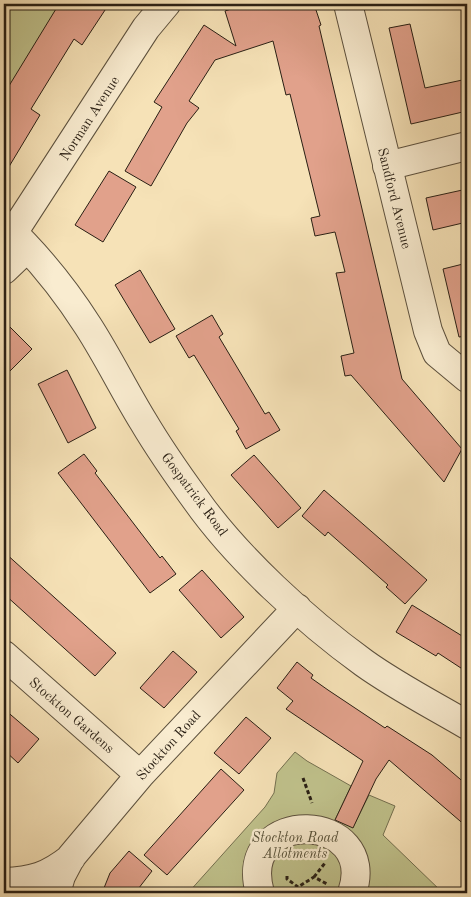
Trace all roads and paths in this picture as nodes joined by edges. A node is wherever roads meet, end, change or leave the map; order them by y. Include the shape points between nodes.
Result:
1 (166, 4) edge
2 (348, 4) edge
3 (467, 146) edge
4 (387, 166) junction
5 (14, 235) edge
6 (4, 270) edge
7 (467, 378) edge
8 (297, 608) junction
9 (4, 655) edge
10 (467, 725) edge
11 (140, 775) junction
12 (71, 857) junction
13 (320, 858) dead end
14 (325, 863) junction
15 (332, 866) dead end
16 (287, 873) dead end
17 (314, 876) junction
18 (12, 881) edge
19 (298, 888) junction
20 (341, 890) edge
21 (51, 893) edge
22 (56, 893) edge
23 (260, 893) edge
24 (295, 893) edge

1 - 5 street, Norman Avenue via 146,28
2 - 4 street, Sandford Avenue
3 - 4 street
4 - 7 street, Sandford Avenue via 428,331 437,353
5 - 6 street, Norman Avenue
5 - 8 street, Gospatrick Road via 88,326 143,423 197,502 261,575
8 - 10 street, Gospatrick Road via 363,662
8 - 11 street, Stockton Road
9 - 11 street, Stockton Gardens
11 - 12 street, Stockton Road
12 - 18 street via 53,872
12 - 22 street, Stockton Road
13 - 14 path
14 - 15 path
14 - 17 path
16 - 19 path via 288,879
17 - 19 path
17 - 20 path
18 - 21 street via 38,883
19 - 24 path
20 - 23 street via 355,872 352,858 334,836 307,828 286,832 261,856 257,870

